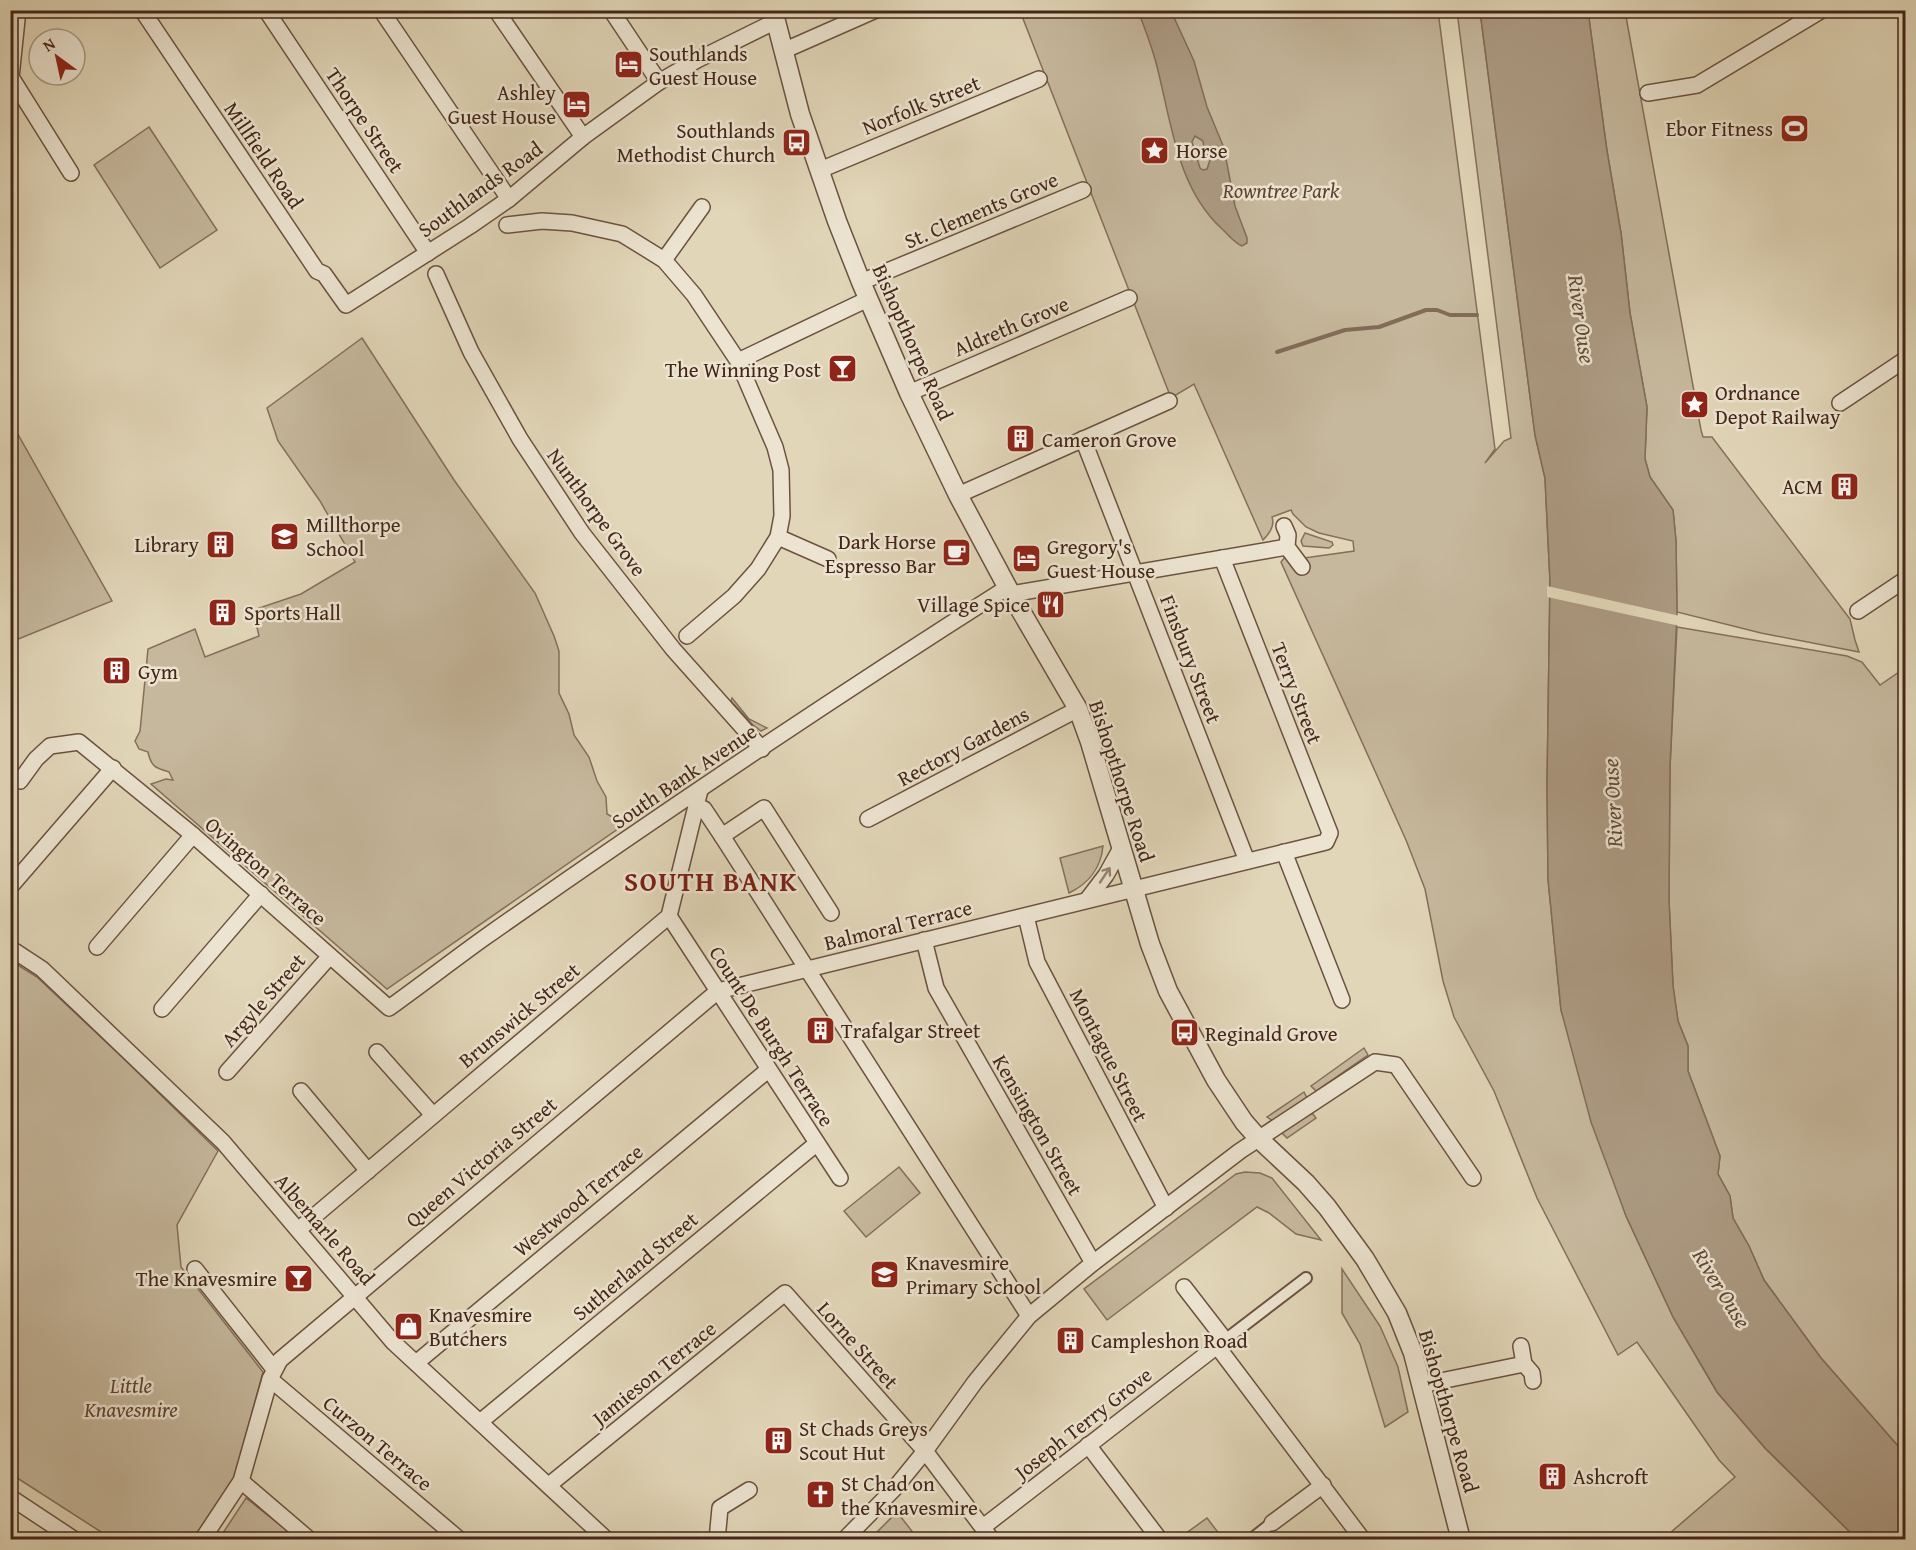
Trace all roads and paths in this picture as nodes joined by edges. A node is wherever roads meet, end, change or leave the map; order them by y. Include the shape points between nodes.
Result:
1 (18, 10) edge
2 (142, 10) edge
3 (266, 10) edge
4 (381, 10) edge
5 (496, 10) edge
6 (611, 10) edge
7 (876, 10) edge
8 (1822, 10) edge
9 (775, 16) edge
10 (783, 51) junction
11 (1039, 79) dead end
12 (659, 82) junction
13 (1648, 93) dead end
14 (583, 137) junction
15 (819, 170) junction
16 (71, 173) dead end
17 (1083, 190) dead end
18 (509, 199) junction
19 (702, 207) dead end
20 (507, 225) dead end
21 (428, 253) junction
22 (664, 260) junction
23 (436, 274) dead end
24 (865, 290) junction
25 (360, 297) joint
26 (1129, 298) dead end
27 (1905, 359) edge
28 (738, 362) junction
29 (909, 393) junction
30 (1169, 401) dead end
31 (1840, 403) dead end
32 (1083, 439) junction
33 (957, 495) junction
34 (1284, 526) dead end
35 (778, 537) junction
36 (1287, 548) junction
37 (1222, 558) junction
38 (828, 559) dead end
39 (1302, 567) dead end
40 (1136, 573) junction
41 (1905, 579) edge
42 (1009, 590) junction
43 (1858, 611) dead end
44 (687, 636) dead end
45 (1078, 709) junction
46 (762, 749) junction
47 (113, 768) junction
48 (20, 781) dead end
49 (700, 790) junction
50 (696, 806) junction
51 (868, 819) dead end
52 (193, 835) junction
53 (722, 836) junction
54 (1326, 842) joint
55 (1121, 848) junction
56 (1284, 852) junction
57 (1247, 861) junction
58 (10, 887) edge
59 (1134, 888) junction
60 (261, 894) junction
61 (1087, 900) junction
62 (831, 913) dead end
63 (669, 916) junction
64 (1026, 916) junction
65 (924, 940) junction
66 (98, 947) dead end
67 (10, 948) edge
68 (330, 956) junction
69 (807, 969) junction
70 (718, 991) junction
71 (1342, 1000) dead end
72 (389, 1008) joint
73 (162, 1009) dead end
74 (377, 1052) dead end
75 (768, 1070) junction
76 (227, 1072) dead end
77 (301, 1091) dead end
78 (433, 1115) junction
79 (1258, 1138) junction
80 (816, 1144) junction
81 (368, 1171) junction
82 (840, 1178) dead end
83 (1473, 1178) dead end
84 (1166, 1208) junction
85 (298, 1230) junction
86 (1093, 1263) junction
87 (195, 1269) dead end
88 (1306, 1278) dead end
89 (1184, 1287) dead end
90 (784, 1293) joint
91 (355, 1295) junction
92 (1029, 1316) junction
93 (1221, 1343) junction
94 (1521, 1347) dead end
95 (416, 1363) junction
96 (1524, 1364) junction
97 (272, 1374) junction
98 (1533, 1381) dead end
99 (1421, 1385) junction
100 (480, 1422) junction
101 (1088, 1445) junction
102 (924, 1451) junction
103 (241, 1481) junction
104 (549, 1485) junction
105 (1323, 1485) junction
106 (748, 1490) dead end
107 (10, 1497) edge
108 (1272, 1523) joint
109 (988, 1533) edge
110 (1253, 1538) dead end
111 (75, 1539) edge
112 (202, 1539) edge
113 (310, 1539) edge
114 (460, 1539) edge
115 (607, 1539) edge
116 (717, 1539) edge
117 (844, 1539) edge
118 (1160, 1539) edge
119 (1363, 1539) edge
120 (1461, 1539) edge

1 - 16 street via 11,77
2 - 25 street, Millfield Road via 318,271 346,305
3 - 21 street, Thorpe Street
4 - 18 street
5 - 14 street
6 - 12 street
7 - 10 street
8 - 13 street via 1697,85
9 - 10 street, Bishopthorpe Road
9 - 12 street, Southlands Road
10 - 15 street, Bishopthorpe Road
11 - 15 street, Norfolk Street
12 - 14 street, Southlands Road
14 - 18 street, Southlands Road
15 - 24 street, Bishopthorpe Road
17 - 24 street, St. Clements Grove
18 - 21 street, Southlands Road
19 - 22 street
20 - 22 street via 542,221 597,228 622,234
21 - 25 street, Southlands Road
22 - 28 street via 694,295
23 - 46 street, Nunthorpe Grove via 471,352 520,439 582,532 673,649
24 - 28 street, St. Clements Grove
24 - 29 street, Bishopthorpe Road
26 - 29 street, Aldreth Grove
27 - 31 street
28 - 35 street via 781,470
29 - 33 street, Bishopthorpe Road
30 - 32 street
32 - 33 street
32 - 40 street, Finsbury Street
33 - 42 street, Bishopthorpe Road
34 - 36 street
35 - 38 street
35 - 44 street via 758,569 734,596
36 - 37 street
36 - 39 street
37 - 40 street
37 - 54 street, Terry Street via 1330,833
40 - 42 street
40 - 57 street, Finsbury Street
41 - 43 street
42 - 45 street, Bishopthorpe Road
42 - 46 street, South Bank Avenue via 897,657
45 - 51 street, Rectory Gardens
45 - 55 street, Bishopthorpe Road
46 - 49 street, South Bank Avenue
47 - 48 street, Ovington Terrace via 79,742 50,746 30,755
47 - 52 street, Ovington Terrace
47 - 58 street
49 - 50 street
49 - 72 street, South Bank Avenue
50 - 53 street via 704,809
50 - 63 street
52 - 60 street, Ovington Terrace
52 - 66 street
53 - 62 street via 764,808
53 - 69 street
54 - 56 street, Balmoral Terrace
55 - 59 street, Bishopthorpe Road
61 -> 55 street
56 - 57 street, Balmoral Terrace
56 - 71 street
57 - 59 street, Balmoral Terrace
59 - 61 street, Balmoral Terrace
59 - 79 street, Bishopthorpe Road via 1168,991 1216,1080
60 - 68 street, Ovington Terrace
60 - 73 street
61 - 64 street, Balmoral Terrace
63 - 70 street, Count De Burgh Terrace
63 - 78 street, Brunswick Street
64 - 65 street, Balmoral Terrace
64 - 84 street, Montague Street via 1037,962
65 - 69 street, Balmoral Terrace
65 - 86 street, Kensington Street via 936,988
67 - 85 street, Albemarle Road via 42,969 223,1142
68 - 72 street, Ovington Terrace
68 - 76 street, Argyle Street
69 - 70 street, Balmoral Terrace
69 - 92 street
70 - 75 street, Count De Burgh Terrace
70 - 91 street, Queen Victoria Street
74 - 78 street
75 - 80 street, Count De Burgh Terrace
75 - 95 street, Westwood Terrace
77 - 81 street
78 - 81 street, Brunswick Street
79 - 83 street via 1375,1062 1396,1065
79 - 84 street
79 - 99 street, Bishopthorpe Road via 1316,1193 1365,1259 1397,1313
80 - 82 street, Count De Burgh Terrace
80 - 100 street, Sutherland Street
81 - 85 street, Brunswick Street
84 - 86 street
85 - 91 street, Albemarle Road
86 - 92 street
87 - 97 street, Curzon Terrace
88 - 93 street
89 - 93 street
90 - 102 street, Lorne Street
90 - 104 street, Jamieson Terrace
91 - 95 street, Albemarle Road via 393,1342
91 - 97 street, Queen Victoria Street via 286,1353
92 - 102 street
93 - 101 street, Joseph Terry Grove
93 - 105 street
94 - 96 street
95 - 100 street, Albemarle Road
96 - 98 street
96 - 99 street
97 - 103 street
97 - 114 street, Curzon Terrace
99 - 120 street, Bishopthorpe Road
100 - 104 street, Albemarle Road
101 - 109 street, Joseph Terry Grove
101 - 118 street
102 - 109 street, Lorne Street
102 - 117 street via 894,1489
103 - 112 street
103 - 113 street
104 - 115 street, Albemarle Road
105 - 108 street
105 - 119 street
106 - 116 street via 720,1508
107 - 111 street
108 - 110 street

